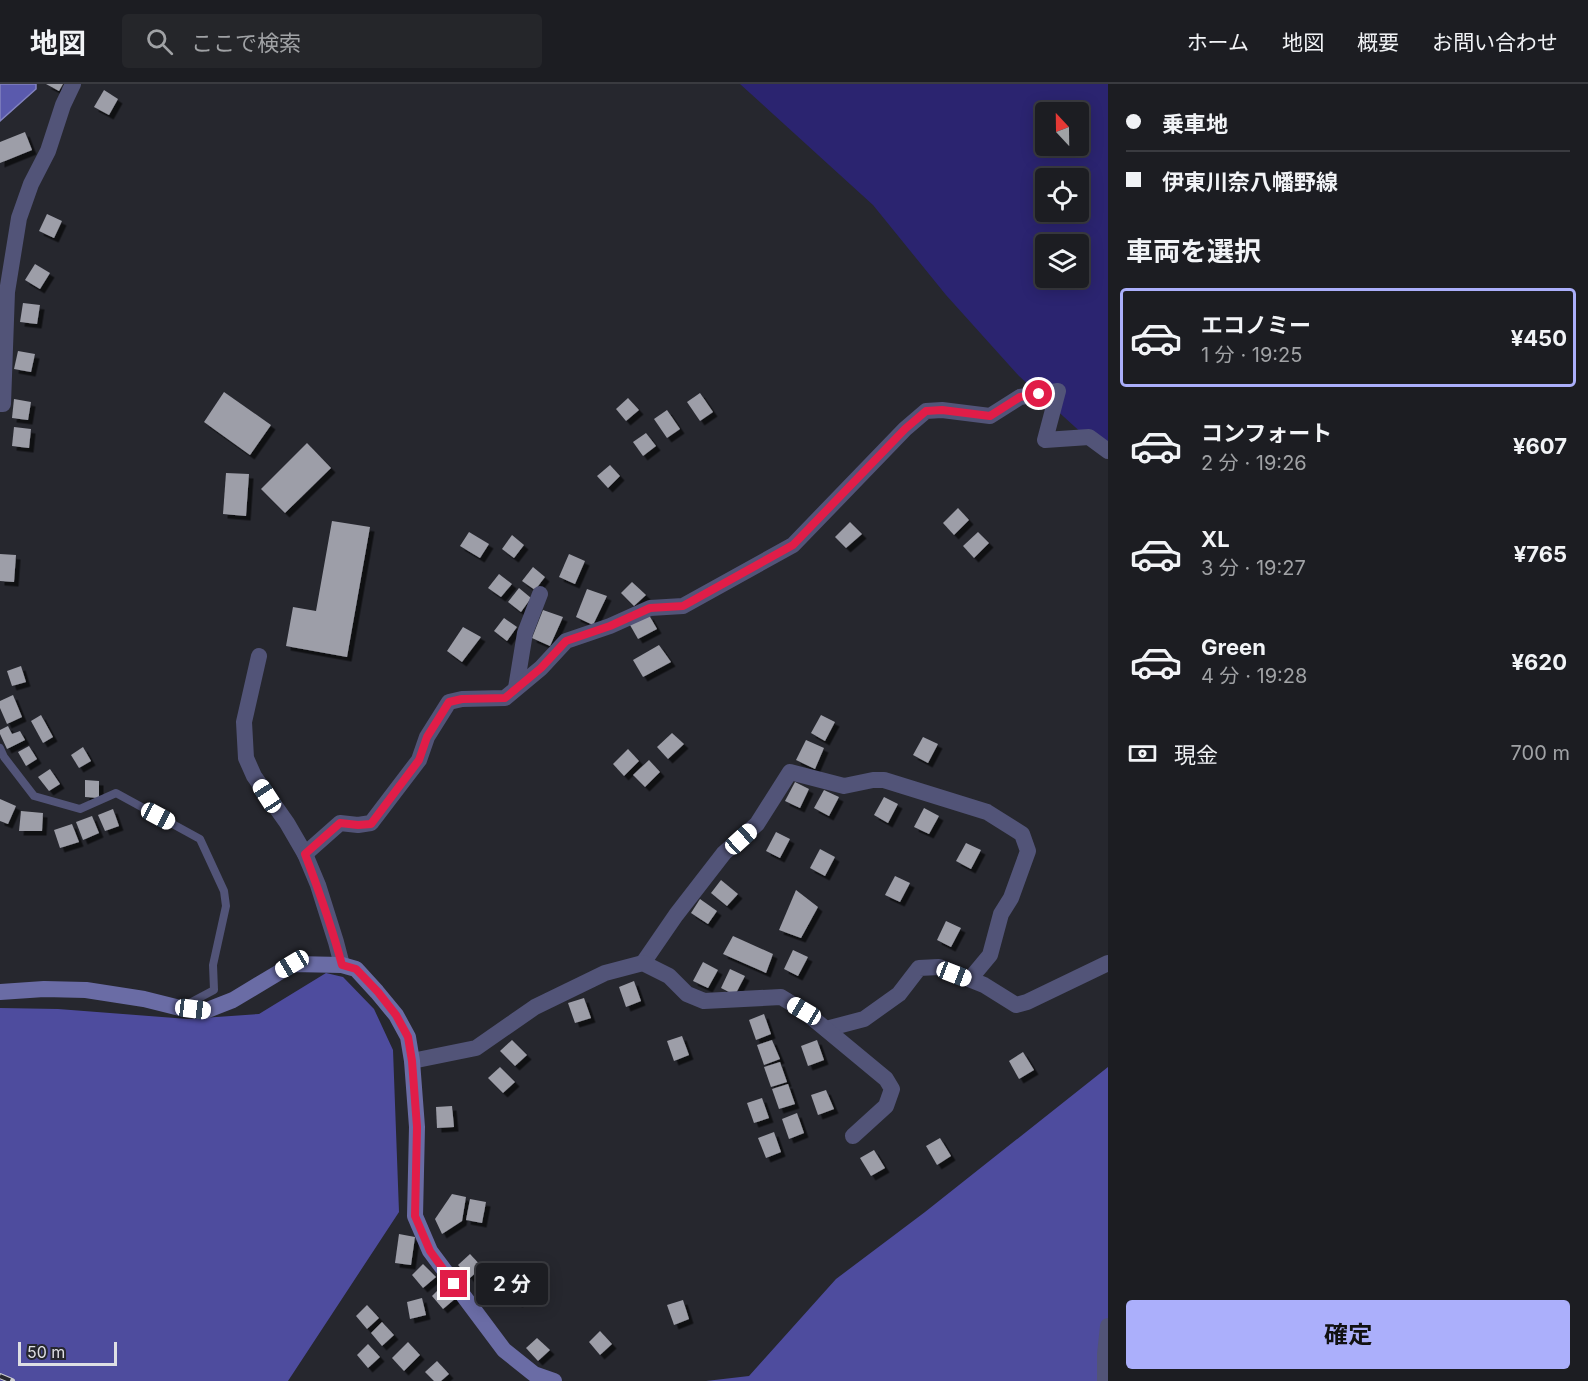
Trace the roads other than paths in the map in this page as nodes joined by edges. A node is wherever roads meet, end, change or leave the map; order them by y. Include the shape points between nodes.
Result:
1 (73, 84) edge
2 (0, 404) edge
3 (1108, 451) edge
4 (540, 594) dead end
5 (259, 656) dead end
6 (516, 688) junction
7 (0, 748) edge
8 (305, 854) junction
9 (643, 963) junction
10 (1108, 963) edge
11 (342, 965) junction
12 (970, 979) junction
13 (0, 992) edge
14 (180, 1008) junction
15 (826, 1029) junction
16 (412, 1061) junction
17 (853, 1136) dead end
18 (1108, 1326) edge
19 (554, 1381) edge
20 (1105, 1381) edge

1 - 2 street via 19,218 7,292 4,393
3 - 6 street via 1089,437 1045,440 1058,391 1020,397 990,416 926,411 793,545 683,606 650,608 566,641
4 - 6 street via 525,633
5 - 8 street via 244,722 246,758
6 - 8 street via 505,698 449,702 427,737 419,760 371,824 340,823
7 - 14 lane via 34,796 80,809 116,793 200,839 224,891 226,906 213,965 214,990
8 - 11 street
9 - 12 street via 724,853 757,824 790,772 844,786 884,780 987,812 1022,834 1028,851 1001,914 990,955
9 - 15 street via 669,976 687,994 704,1001 781,997
9 - 16 street via 605,973 535,1007 476,1048
10 - 12 street via 1016,1005
11 - 14 main road via 292,964 224,1004 205,1011
11 - 16 main road via 356,969 396,1015 408,1037
12 - 15 street via 939,968 919,968 899,994 864,1019
13 - 14 main road via 86,990
15 - 17 street via 886,1079 892,1089 886,1106
16 - 19 main road via 417,1127 415,1216 430,1251 504,1350 534,1374
18 - 20 street

